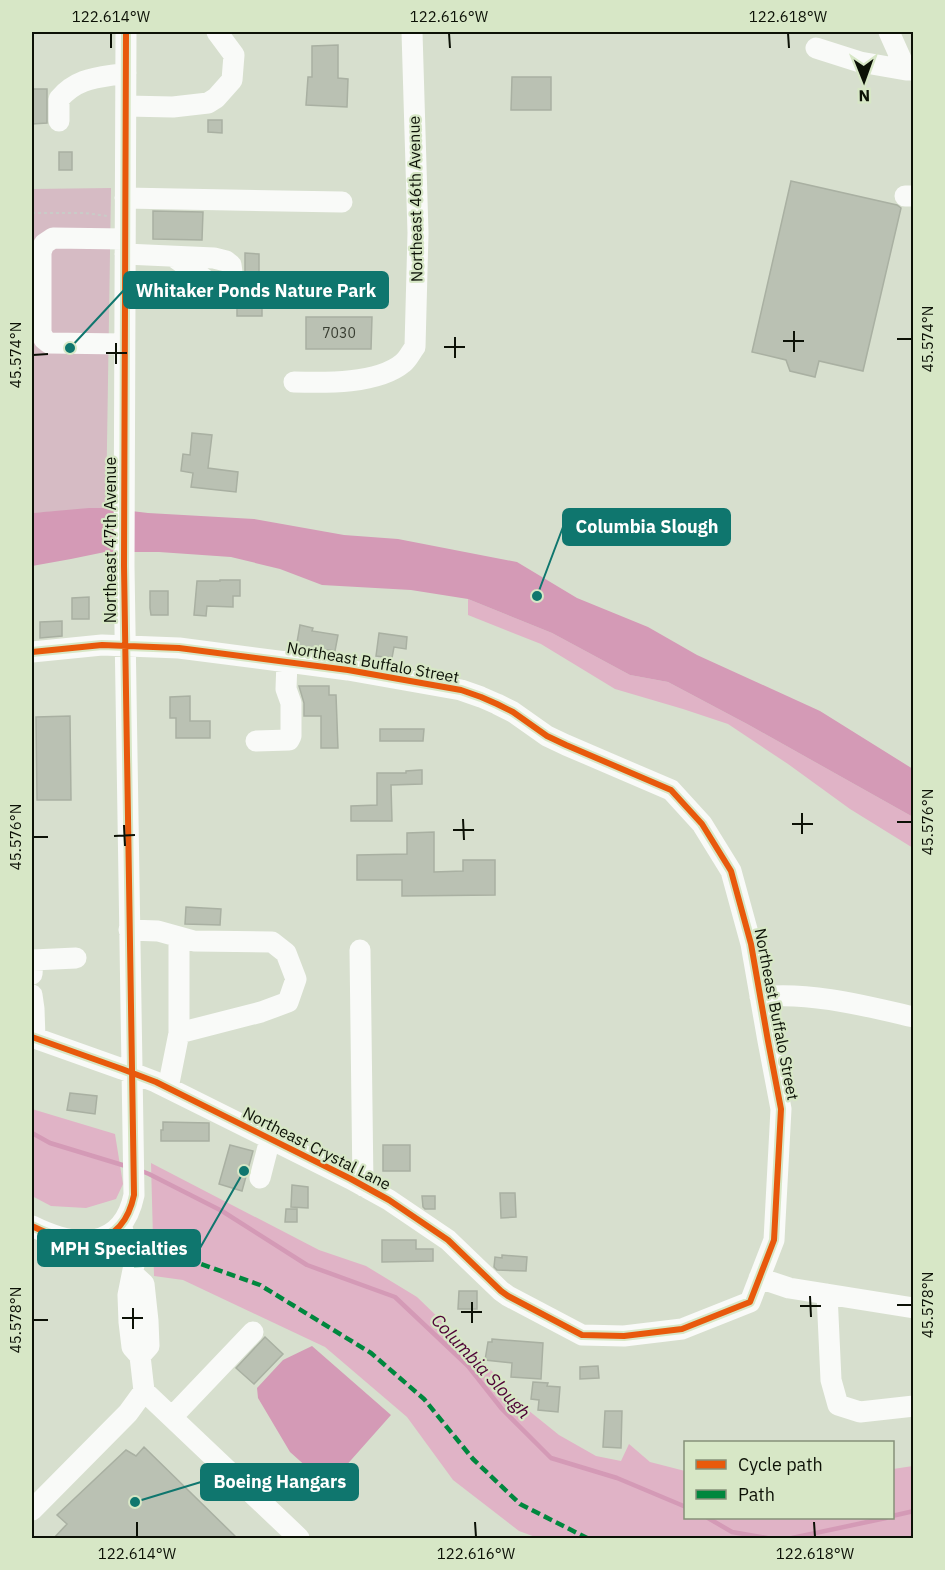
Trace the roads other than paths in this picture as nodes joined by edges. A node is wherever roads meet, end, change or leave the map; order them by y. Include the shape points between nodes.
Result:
1 (126, 32) edge
2 (217, 32) edge
3 (412, 32) edge
4 (889, 32) edge
5 (816, 48) dead end
6 (910, 70) edge
7 (126, 74) junction
8 (126, 106) junction
9 (59, 121) dead end
10 (342, 202) dead end
11 (125, 207) junction
12 (125, 246) junction
13 (174, 257) dead end
14 (124, 344) junction
15 (294, 382) dead end
16 (124, 645) junction
17 (32, 652) edge
18 (287, 661) junction
19 (256, 741) dead end
20 (129, 930) junction
21 (179, 937) junction
22 (360, 950) dead end
23 (76, 958) dead end
24 (32, 974) edge
25 (32, 995) edge
26 (760, 997) junction
27 (914, 1017) edge
28 (180, 1033) junction
29 (33, 1038) edge
30 (132, 1073) junction
31 (168, 1088) junction
32 (270, 1139) junction
33 (260, 1178) dead end
34 (363, 1186) junction
35 (122, 1225) junction
36 (32, 1226) edge
37 (759, 1278) junction
38 (827, 1294) junction
39 (914, 1308) edge
40 (253, 1332) dead end
41 (634, 1335) joint
42 (144, 1390) junction
43 (914, 1406) edge
44 (172, 1417) junction
45 (32, 1510) edge
46 (299, 1539) edge

1 - 7 street, Northeast 47th Avenue
2 - 8 street via 234,55 232,80 216,98 208,103 174,107
3 - 15 street, Northeast 46th Avenue via 418,233 415,347 403,363 385,373 330,383
4 - 6 street
5 - 6 street via 860,62
7 - 8 street, Northeast 47th Avenue
7 - 9 street via 80,81 66,90 59,99
8 - 11 street, Northeast 47th Avenue
10 - 11 street
11 - 12 street, Northeast 47th Avenue
12 - 13 street
12 - 14 street, Northeast 47th Avenue
12 - 14 street via 53,238 41,252 44,339 49,343
14 - 16 street, Northeast 47th Avenue
16 - 17 street, Northeast Buffalo Street
16 - 18 street, Northeast Buffalo Street
16 - 20 street, Northeast 47th Avenue
18 - 19 street via 291,736 289,740
18 - 26 street, Northeast Buffalo Street via 461,690 513,712 547,736 672,790 702,824 731,871 752,944
20 - 21 street via 158,931
20 - 30 street, Northeast 47th Avenue
21 - 28 street
21 - 28 street via 272,942 286,953 296,979 288,1002
22 - 34 street
23 - 24 street via 33,960
25 - 29 street
26 - 27 street via 779,995 850,1003
26 - 37 street, Northeast Buffalo Street via 781,1109 774,1240
28 - 31 street
29 - 30 street, Northeast Crystal Lane
30 - 31 street, Northeast Crystal Lane
30 - 35 street, Northeast 47th Avenue via 134,1183 132,1204
31 - 32 street, Northeast Crystal Lane
32 - 33 street
32 - 34 street, Northeast Crystal Lane
34 - 41 street, Northeast Crystal Lane via 448,1240 508,1296 582,1335
35 - 36 street via 107,1237 85,1240 60,1237
35 - 42 street via 134,1264 128,1294 129,1322 132,1347 140,1356
37 - 38 street
37 - 41 street, Northeast Buffalo Street via 750,1302 682,1329
38 - 39 street
38 - 43 street via 831,1380 838,1405 860,1412
40 - 44 street
42 - 44 street
42 - 45 street via 128,1413
44 - 46 street

